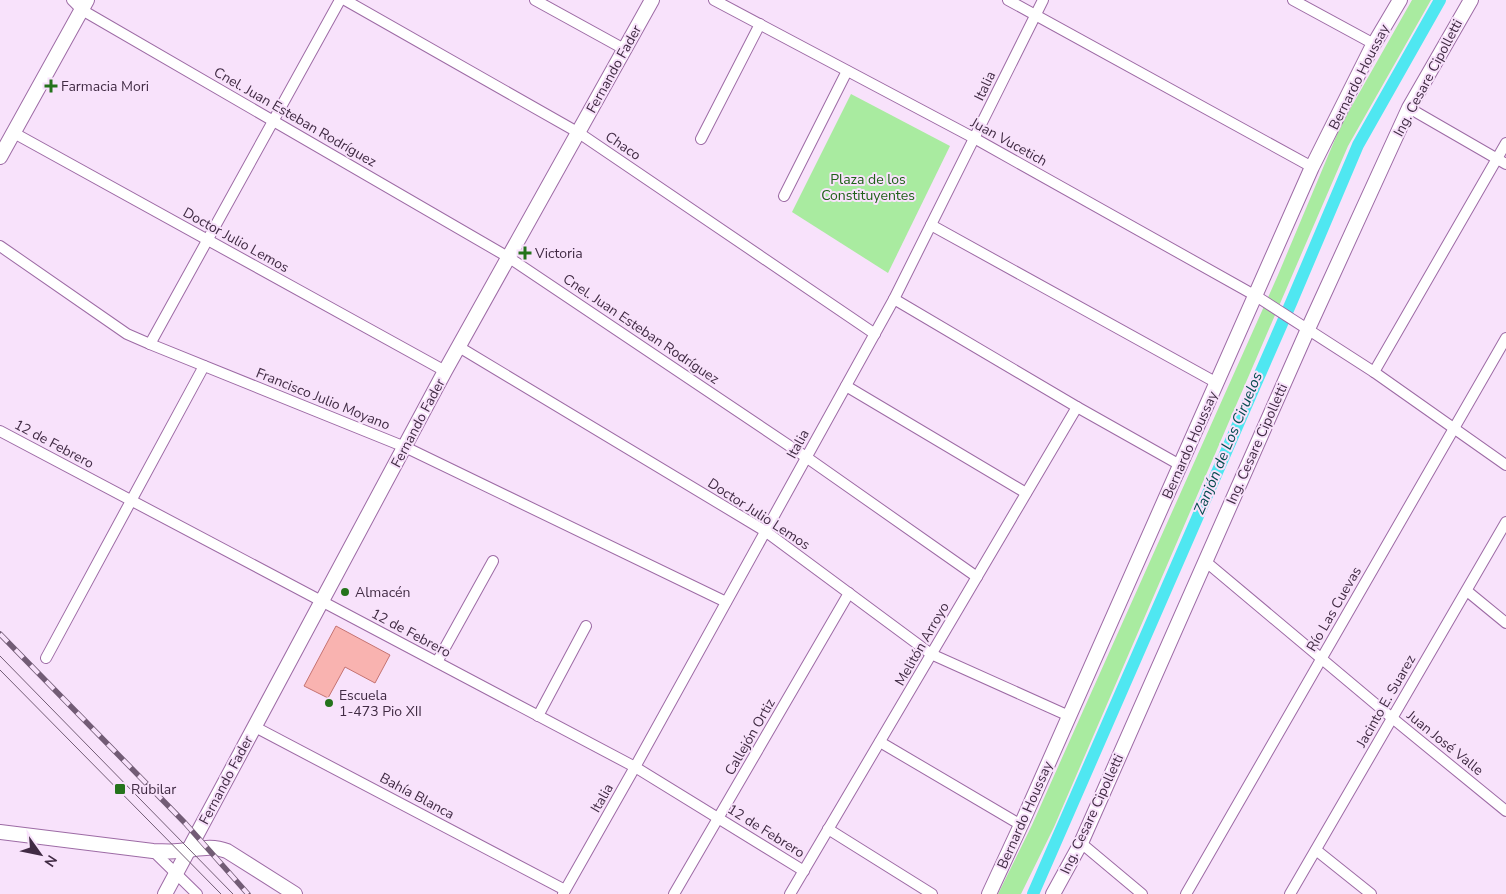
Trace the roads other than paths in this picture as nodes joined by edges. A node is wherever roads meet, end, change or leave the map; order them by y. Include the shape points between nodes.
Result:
1 (340, 0) edge
2 (345, 0) edge
3 (535, 0) edge
4 (652, 0) edge
5 (714, 0) edge
6 (1008, 0) edge
7 (1043, 0) edge
8 (1293, 0) edge
9 (1400, 0) edge
10 (1471, 0) edge
11 (81, 3) edge
12 (1035, 14) junction
13 (760, 24) junction
14 (1374, 44) junction
15 (624, 49) junction
16 (847, 70) junction
17 (1409, 108) junction
18 (274, 120) junction
19 (14, 133) junction
20 (579, 133) junction
21 (701, 138) dead end
22 (974, 138) junction
23 (1506, 143) edge
24 (0, 158) edge
25 (1501, 161) edge
26 (1312, 167) junction
27 (784, 196) dead end
28 (931, 225) junction
29 (207, 240) junction
30 (0, 246) edge
31 (508, 257) junction
32 (1256, 296) junction
33 (894, 299) junction
34 (1308, 329) junction
35 (875, 334) junction
36 (1506, 338) edge
37 (150, 344) junction
38 (459, 347) junction
39 (204, 366) junction
40 (446, 371) junction
41 (1374, 372) junction
42 (1217, 383) junction
43 (846, 386) junction
44 (1077, 407) junction
45 (1454, 428) junction
46 (0, 431) edge
47 (405, 447) junction
48 (806, 457) junction
49 (1180, 465) junction
50 (1506, 465) edge
51 (1026, 493) junction
52 (131, 500) junction
53 (1506, 522) edge
54 (765, 531) junction
55 (493, 561) dead end
56 (1206, 561) junction
57 (977, 577) junction
58 (1467, 591) junction
59 (849, 594) junction
60 (322, 602) junction
61 (726, 602) junction
62 (1506, 623) edge
63 (586, 626) dead end
64 (931, 654) junction
65 (46, 658) dead end
66 (1322, 658) junction
67 (437, 662) junction
68 (538, 716) junction
69 (1069, 716) junction
70 (1392, 717) junction
71 (255, 727) junction
72 (880, 742) junction
73 (636, 767) junction
74 (1506, 811) edge
75 (718, 818) junction
76 (1021, 825) junction
77 (828, 829) junction
78 (0, 832) edge
79 (1081, 843) junction
80 (189, 849) junction
81 (1316, 850) junction
82 (153, 851) junction
83 (804, 871) junction
84 (176, 873) junction
85 (564, 892) edge
86 (165, 894) edge
87 (197, 894) edge
88 (295, 894) edge
89 (674, 894) edge
90 (790, 894) edge
91 (932, 894) edge
92 (989, 894) edge
93 (1054, 894) edge
94 (1142, 894) edge
95 (1186, 894) edge
96 (1290, 894) edge
97 (1370, 894) edge

1 - 18 street
2 - 20 street, Chaco
3 - 15 street
4 - 15 street, Fernando Fader
5 - 13 street, Juan Vucetich
6 - 12 street
7 - 12 street, Italia
8 - 14 street
9 - 14 street, Bernardo Houssay
10 - 17 street, Ing. Cesare Cipolletti
11 - 18 street, Cnel. Juan Esteban Rodríguez
11 - 19 street
12 - 22 street, Italia
12 - 26 street
13 - 16 street, Juan Vucetich
13 - 21 street
14 - 26 street, Bernardo Houssay
15 - 20 street, Fernando Fader
16 - 22 street, Juan Vucetich
16 - 27 street
17 - 25 street
17 - 34 street, Ing. Cesare Cipolletti
18 - 29 street
18 - 31 street, Cnel. Juan Esteban Rodríguez
19 - 24 street
19 - 29 street, Doctor Julio Lemos
20 - 31 street, Fernando Fader
20 - 35 street, Chaco
22 - 28 street, Italia
22 - 32 street, Juan Vucetich
23 - 25 street
25 - 41 street
26 - 32 street, Bernardo Houssay
28 - 33 street, Italia
28 - 42 street
29 - 37 street
29 - 40 street, Doctor Julio Lemos
30 - 37 street, Francisco Julio Moyano via 128,334
31 - 38 street, Fernando Fader
31 - 48 street, Cnel. Juan Esteban Rodríguez
32 - 34 street, Juan Vucetich
32 - 42 street, Bernardo Houssay
33 - 35 street, Italia
33 - 44 street
34 - 41 street, Juan Vucetich
34 - 56 street, Ing. Cesare Cipolletti
35 - 43 street, Italia
36 - 45 street, Río Las Cuevas
37 - 39 street, Francisco Julio Moyano
38 - 40 street, Fernando Fader
38 - 54 street, Doctor Julio Lemos
39 - 47 street, Francisco Julio Moyano
39 - 52 street
40 - 47 street, Fernando Fader
41 - 45 street, Juan Vucetich
42 - 49 street, Bernardo Houssay
43 - 48 street, Italia
43 - 51 street
44 - 49 street
44 - 51 street, Melitón Arroyo
45 - 50 street, Juan Vucetich
45 - 66 street, Río Las Cuevas
46 - 52 street, 12 de Febrero
47 - 60 street, Fernando Fader
47 - 61 street, Francisco Julio Moyano
48 - 54 street, Italia
48 - 57 street, Cnel. Juan Esteban Rodríguez
49 - 69 street, Bernardo Houssay
51 - 57 street, Melitón Arroyo
52 - 60 street, 12 de Febrero
52 - 65 street
53 - 58 street, Jacinto E. Suarez
54 - 59 street, Doctor Julio Lemos
54 - 61 street, Italia
55 - 67 street
56 - 66 street, Juan José Valle
56 - 79 street, Ing. Cesare Cipolletti
57 - 64 street, Melitón Arroyo
58 - 62 street
58 - 70 street, Jacinto E. Suarez
59 - 64 street, Doctor Julio Lemos
59 - 75 street, Callejón Ortiz
60 - 67 street, 12 de Febrero
60 - 71 street, Fernando Fader
61 - 73 street, Italia
63 - 68 street
64 - 69 street, Doctor Julio Lemos
64 - 72 street, Melitón Arroyo
66 - 70 street, Juan José Valle
66 - 95 street, Río Las Cuevas
67 - 68 street, 12 de Febrero
68 - 73 street, 12 de Febrero
69 - 76 street, Bernardo Houssay
70 - 74 street, Juan José Valle
70 - 81 street, Jacinto E. Suarez
71 - 80 street, Fernando Fader
71 - 85 street, Bahía Blanca
72 - 76 street
72 - 77 street, Melitón Arroyo
73 - 75 street, 12 de Febrero
73 - 85 street, Italia
75 - 83 street, 12 de Febrero
75 - 89 street, Callejón Ortiz
76 - 92 street, Bernardo Houssay
77 - 83 street, Melitón Arroyo
77 - 91 street
78 - 82 street
79 - 93 street, Ing. Cesare Cipolletti
79 - 94 street
80 - 82 street
80 - 84 street, Fernando Fader
80 - 88 street via 210,847 227,851
81 - 96 street, Jacinto E. Suarez
81 - 97 street
82 - 84 street
83 - 90 street, Melitón Arroyo
84 - 86 street, Fernando Fader
84 - 87 street

